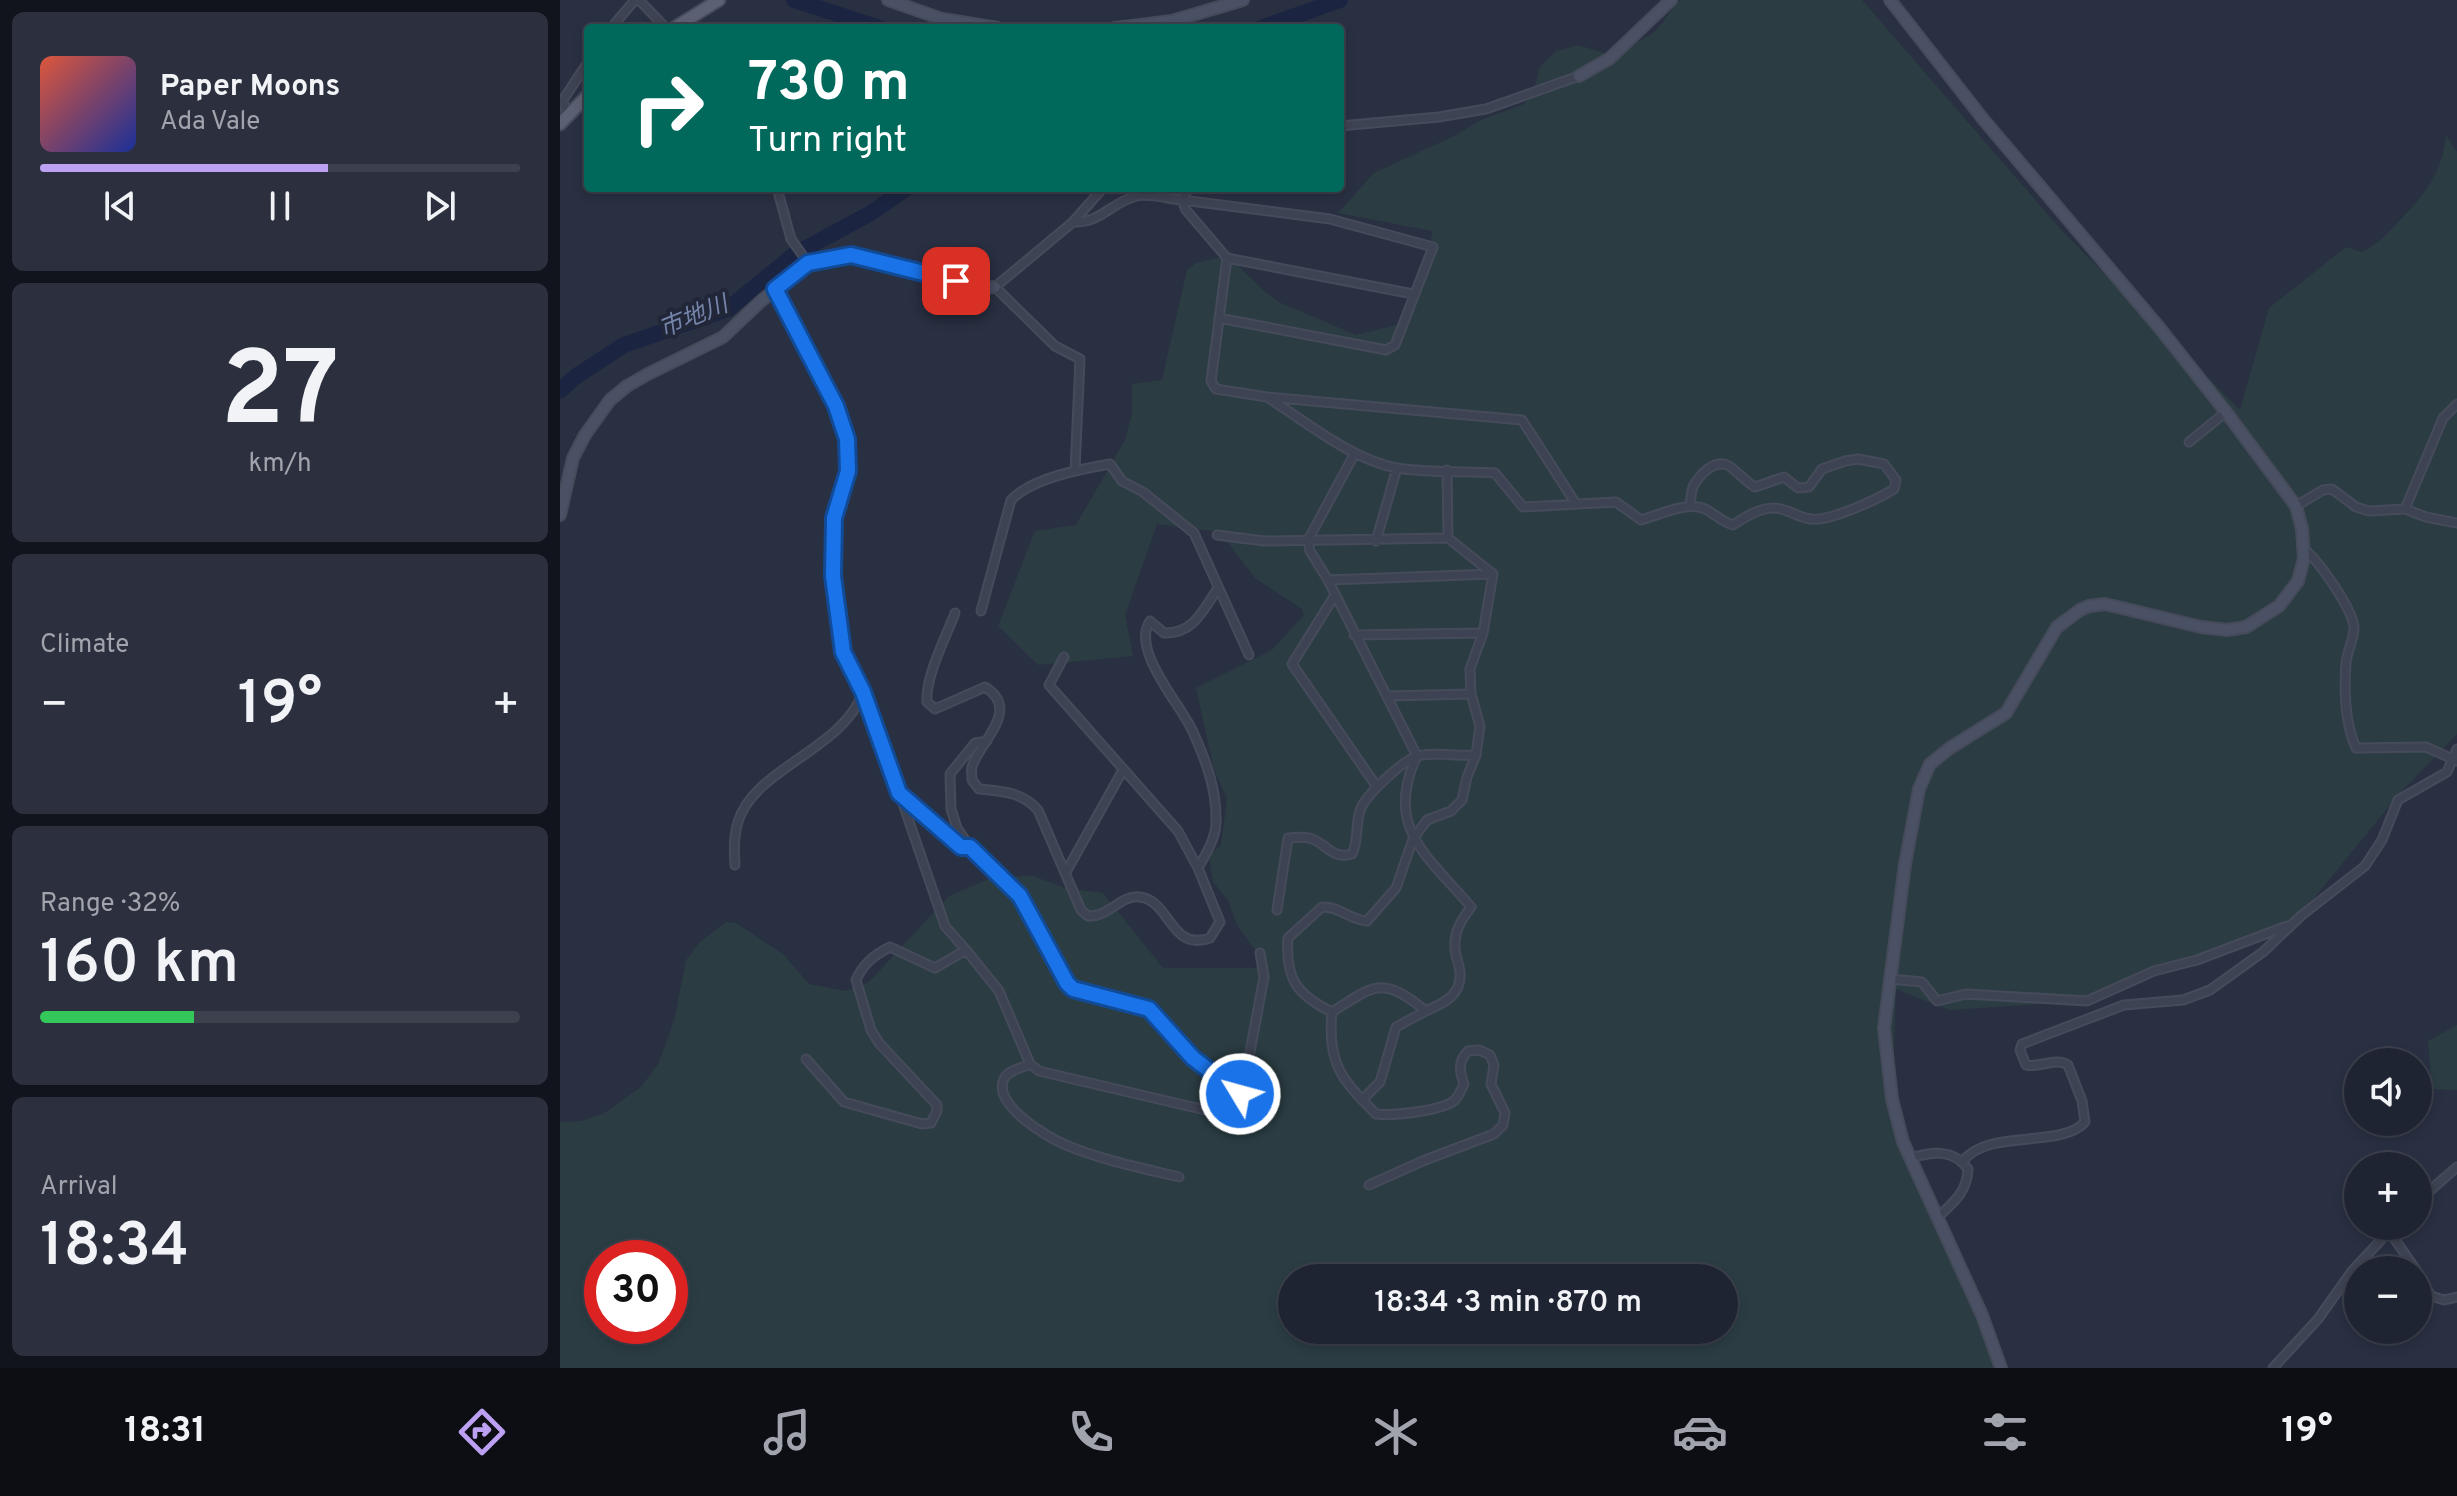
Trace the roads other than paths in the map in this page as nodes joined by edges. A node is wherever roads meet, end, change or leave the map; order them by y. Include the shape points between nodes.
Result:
1 (637, 0) edge
2 (719, 0) edge
3 (888, 0) edge
4 (1243, 0) edge
5 (1671, 0) edge
6 (1890, 0) edge
7 (615, 24) edge
8 (662, 24) edge
9 (680, 24) edge
10 (973, 24) edge
11 (1148, 24) edge
12 (584, 68) edge
13 (1579, 76) joint
14 (584, 99) edge
15 (563, 120) edge
16 (1344, 126) edge
17 (778, 192) edge
18 (1099, 192) edge
19 (1187, 192) edge
20 (1182, 200) junction
21 (1073, 222) junction
22 (1227, 258) junction
23 (808, 263) junction
24 (995, 287) junction
25 (775, 289) junction
26 (1413, 294) junction
27 (1219, 318) junction
28 (1267, 397) junction
29 (2457, 404) edge
30 (2226, 412) junction
31 (2189, 442) dead end
32 (1355, 453) junction
33 (1397, 468) junction
34 (1075, 470) junction
35 (1447, 470) junction
36 (1576, 504) junction
37 (1690, 506) junction
38 (2296, 506) junction
39 (2405, 509) junction
40 (560, 515) edge
41 (2457, 523) edge
42 (1217, 535) dead end
43 (1448, 538) junction
44 (1308, 540) junction
45 (1376, 541) junction
46 (2303, 549) junction
47 (1493, 574) junction
48 (1328, 580) junction
49 (1218, 588) junction
50 (1335, 595) junction
51 (981, 611) dead end
52 (955, 613) dead end
53 (1483, 633) junction
54 (1354, 635) junction
55 (1249, 655) dead end
56 (1064, 657) dead end
57 (863, 692) junction
58 (1471, 694) junction
59 (1387, 696) junction
60 (987, 741) junction
61 (2457, 749) edge
62 (1476, 755) junction
63 (1417, 756) junction
64 (2455, 760) edge
65 (1123, 770) junction
66 (1377, 787) junction
67 (899, 793) junction
68 (1413, 839) junction
69 (970, 847) junction
70 (735, 865) dead end
71 (1198, 868) junction
72 (1066, 872) junction
73 (1277, 910) dead end
74 (2293, 924) junction
75 (966, 950) junction
76 (1260, 953) dead end
77 (1891, 979) junction
78 (1426, 1011) junction
79 (1332, 1012) junction
80 (806, 1059) dead end
81 (1030, 1064) junction
82 (1240, 1094) junction
83 (1362, 1100) junction
84 (1910, 1158) junction
85 (1963, 1161) junction
86 (2457, 1167) edge
87 (1179, 1177) dead end
88 (1369, 1185) dead end
89 (2432, 1189) edge
90 (1938, 1217) junction
91 (2381, 1240) edge
92 (2432, 1296) edge
93 (2457, 1297) edge
94 (2001, 1368) edge
95 (2273, 1368) edge

1 - 7 street
1 - 8 street
2 - 9 main road
3 - 10 street
4 - 11 street
5 - 13 street via 1609,59
6 - 30 street
12 - 15 street via 563,100
13 - 16 street via 1486,109
14 - 15 main road
17 - 23 street via 791,239
18 - 21 street
19 - 20 street
20 - 21 street via 1139,195 1089,223
20 - 22 street
20 - 26 street via 1330,219 1433,247
21 - 24 street
22 - 26 street
22 - 27 street
23 - 24 street via 851,255 975,288
23 - 25 street
24 - 34 street via 1055,346 1080,359
25 - 40 street via 723,337 648,374 610,400 573,458
25 - 57 street via 836,406 847,439 848,471 834,518 833,576 843,652
26 - 27 street via 1395,345 1386,350
27 - 28 street via 1211,381 1216,389
28 - 32 street
28 - 36 street via 1522,420
29 - 39 street via 2443,418
30 - 31 street
30 - 38 street
32 - 33 street
32 - 44 street
33 - 35 street
33 - 45 street
34 - 49 street via 1110,464 1122,481 1194,533
34 - 51 street via 1011,500
35 - 36 street via 1495,473 1523,507
35 - 43 street
36 - 37 street via 1616,502 1641,520
37 - 37 street via 1733,525 1748,514 1774,508 1813,520 1885,495 1896,480 1884,464 1858,459 1822,469 1809,487 1798,488 1784,477 1755,487 1721,464 1707,469 1693,488
38 - 39 street via 2332,489 2369,511
38 - 46 street
39 - 41 street
42 - 44 street
43 - 45 street
43 - 47 street
44 - 45 street
44 - 48 street
46 - 64 street via 2344,601 2354,628 2346,662 2349,732 2356,748 2426,747
46 - 77 street via 2302,571 2293,588 2279,606 2246,627 2201,627 2105,604 2089,606 2057,627 2006,713 1930,764 1919,789 1905,864
47 - 48 street
47 - 53 street
48 - 50 street
49 - 55 street
49 - 71 street via 1186,630 1164,633 1150,621 1145,635 1163,685 1192,728 1211,776 1216,824
50 - 54 street
50 - 66 street via 1292,664
52 - 60 street via 927,702 935,709 989,689 1000,713
53 - 54 street
53 - 58 street via 1470,669
54 - 59 street
56 - 65 street via 1049,685
57 - 67 street
57 - 70 street via 852,716 747,804 737,822
58 - 59 street
58 - 62 street via 1480,726
59 - 63 street
60 - 69 street via 975,743 950,774 951,809
60 - 72 street via 972,767 972,780 979,789 1007,791 1029,800
61 - 64 street
62 - 63 street
62 - 68 street via 1462,800 1451,811 1427,820
63 - 66 street
63 - 68 street via 1404,802
64 - 74 street via 2447,772 2398,800 2365,866
65 - 71 street via 1178,831
65 - 72 street
66 - 73 street via 1359,814 1352,854 1342,857 1310,838 1288,838
67 - 69 street via 961,847
67 - 75 street via 945,926
68 - 78 street via 1471,907 1459,923 1455,946 1458,990 1446,1003
68 - 79 street via 1396,888 1367,921 1322,907 1288,938 1297,989
69 - 82 street via 1020,896 1073,989 1149,1009 1193,1058
71 - 72 street via 1220,922 1210,938 1199,942 1180,934 1144,897 1133,896 1104,914 1088,916
74 - 77 street via 2154,971 2087,1001 1966,994 1937,1001 1922,982
74 - 85 street via 2210,990 2183,1000 2124,1005 2028,1040 2020,1050 2026,1065 2068,1065 2085,1122 2064,1133 1982,1148
75 - 80 street via 935,968 890,947 876,954 856,980 879,1043 937,1105 931,1123 844,1102
75 - 81 street via 999,991
76 - 82 street via 1264,977
77 - 84 street via 1885,1048 1892,1099
78 - 79 street via 1406,995 1371,988
78 - 83 street via 1396,1027 1380,1082
79 - 83 street via 1330,1044 1336,1068
81 - 82 street via 1056,1076 1222,1114
81 - 87 street via 1003,1080 1002,1095 1012,1109 1066,1145
83 - 88 street via 1376,1114 1387,1115 1449,1104 1464,1084 1462,1058 1479,1050 1490,1055 1491,1084 1505,1113 1494,1134
84 - 85 street via 1935,1151
84 - 90 street
85 - 90 street via 1968,1169 1965,1187
86 - 89 street
90 - 94 street
91 - 95 street
92 - 93 street

